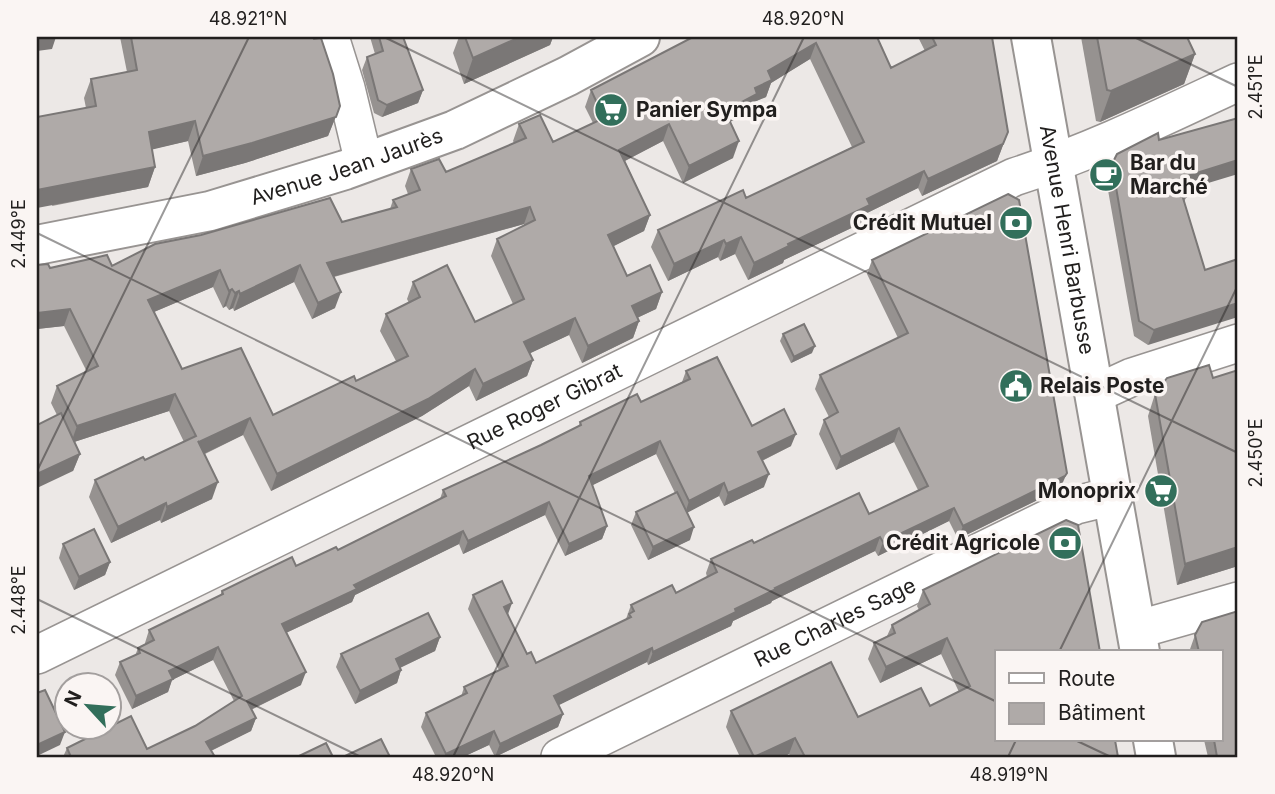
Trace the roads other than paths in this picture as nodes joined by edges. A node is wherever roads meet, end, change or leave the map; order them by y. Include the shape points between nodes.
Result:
1 (330, 37) edge
2 (640, 37) edge
3 (1031, 37) edge
4 (1238, 82) edge
5 (364, 163) junction
6 (1055, 164) junction
7 (37, 245) edge
8 (1238, 343) edge
9 (1095, 394) junction
10 (1113, 496) junction
11 (1238, 601) edge
12 (1138, 641) edge
13 (37, 655) edge
14 (560, 757) edge

1 - 5 street
2 - 5 main road, Avenue Jean Jaurès via 455,130
3 - 6 main road, Avenue Henri Barbusse
4 - 6 street, Rue Roger Gibrat
5 - 7 main road, Avenue Jean Jaurès via 210,211
6 - 9 main road, Avenue Henri Barbusse
6 - 13 street, Rue Roger Gibrat via 1014,177
8 - 9 street via 1132,377
9 - 10 main road, Avenue Henri Barbusse
10 - 12 main road, Avenue Henri Barbusse
10 - 14 street, Rue Charles Sage via 1076,505
11 - 12 street

